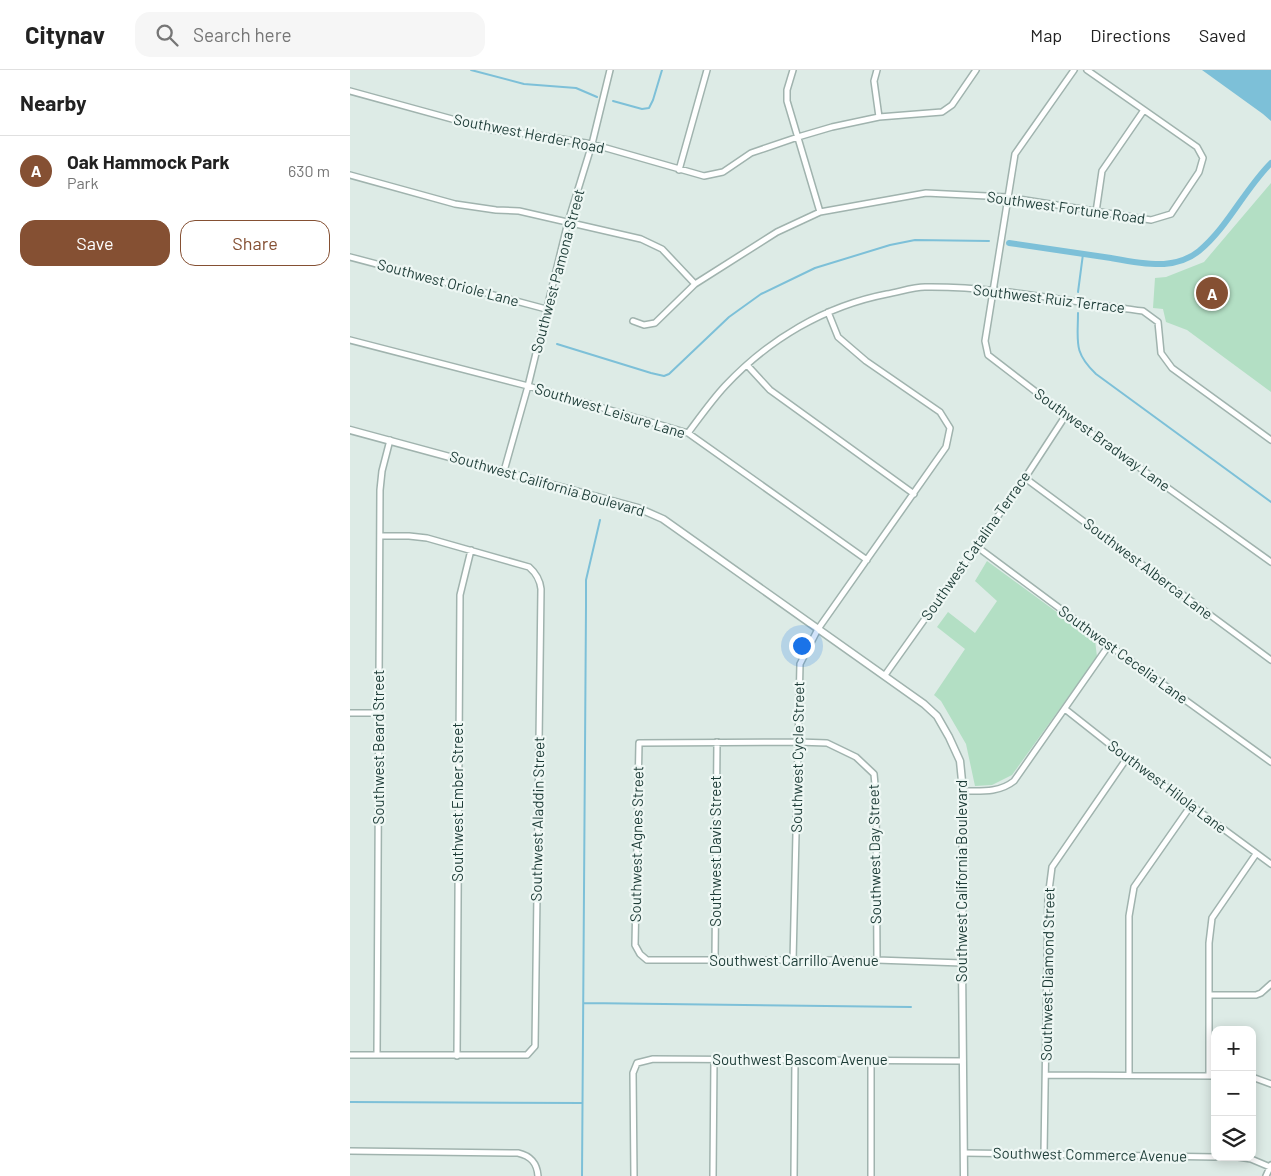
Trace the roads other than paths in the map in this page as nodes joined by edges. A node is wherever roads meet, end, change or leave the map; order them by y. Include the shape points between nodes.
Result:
1 (610, 70) edge
2 (708, 70) edge
3 (793, 70) edge
4 (877, 70) edge
5 (976, 70) edge
6 (1074, 70) edge
7 (1087, 70) edge
8 (350, 91) edge
9 (1144, 110) junction
10 (879, 118) junction
11 (798, 137) junction
12 (592, 144) junction
13 (679, 170) junction
14 (350, 175) edge
15 (1007, 197) junction
16 (820, 212) junction
17 (1096, 212) junction
18 (568, 222) junction
19 (350, 257) edge
20 (694, 284) junction
21 (994, 290) junction
22 (546, 309) junction
23 (828, 312) junction
24 (633, 321) dead end
25 (350, 340) edge
26 (747, 365) junction
27 (528, 386) junction
28 (1066, 415) junction
29 (350, 430) edge
30 (688, 433) junction
31 (390, 440) junction
32 (1271, 440) edge
33 (504, 471) junction
34 (1025, 478) junction
35 (914, 494) junction
36 (380, 536) junction
37 (976, 546) junction
38 (471, 550) junction
39 (867, 560) junction
40 (1271, 562) edge
41 (818, 629) junction
42 (1109, 645) junction
43 (1271, 660) edge
44 (885, 675) junction
45 (1065, 709) junction
46 (350, 713) edge
47 (379, 713) junction
48 (717, 742) junction
49 (798, 742) junction
50 (639, 743) joint
51 (1127, 758) junction
52 (1271, 762) edge
53 (963, 791) junction
54 (1192, 804) junction
55 (1256, 854) junction
56 (1271, 864) edge
57 (635, 945) joint
58 (715, 960) junction
59 (877, 960) junction
60 (793, 961) junction
61 (962, 963) junction
62 (1271, 984) edge
63 (1210, 996) junction
64 (350, 1055) edge
65 (377, 1055) junction
66 (457, 1056) junction
67 (714, 1059) junction
68 (795, 1060) junction
69 (870, 1060) junction
70 (963, 1061) junction
71 (1212, 1071) edge
72 (1046, 1075) junction
73 (1129, 1075) junction
74 (1211, 1076) edge
75 (1256, 1078) edge
76 (1271, 1084) edge
77 (350, 1151) edge
78 (964, 1153) junction
79 (1044, 1154) junction
80 (1211, 1157) edge
81 (1256, 1161) edge
82 (1271, 1166) edge
83 (538, 1176) edge
84 (634, 1176) edge
85 (714, 1176) edge
86 (794, 1176) edge
87 (871, 1176) edge
88 (964, 1176) edge
89 (1266, 1176) edge

1 - 12 street, Southwest Pamona Street
2 - 13 street
3 - 11 street via 786,98
4 - 10 street via 874,81
5 - 10 street, Southwest Herder Road via 952,105 942,112
6 - 15 street, Southwest Bradway Lane via 1015,154
7 - 9 street
8 - 12 street, Southwest Herder Road via 492,130
9 - 17 street via 1102,172
9 - 17 street, Southwest Fortune Road via 1197,147 1203,158 1199,172 1171,214 1151,220
10 - 11 street, Southwest Herder Road
11 - 13 street, Southwest Herder Road via 751,153 723,172 704,176
11 - 16 street
12 - 13 street, Southwest Herder Road
12 - 18 street, Southwest Pamona Street
14 - 18 street via 455,204 519,211
15 - 16 street, Southwest Fortune Road via 926,194
15 - 17 street, Southwest Fortune Road
15 - 21 street, Southwest Bradway Lane
16 - 20 street, Southwest Fortune Road via 777,232
18 - 20 street via 641,239 662,249
18 - 22 street, Southwest Pamona Street
19 - 22 street, Southwest Oriole Lane
20 - 24 street, Southwest Fortune Road via 655,322 644,325
21 - 23 street, Southwest Ruiz Terrace via 923,287 866,298
21 - 28 street, Southwest Bradway Lane via 985,342 988,355
21 - 32 street, Southwest Ruiz Terrace via 1143,311 1158,322 1161,353 1172,368
22 - 27 street, Southwest Pamona Street
23 - 26 street, Southwest Ruiz Terrace via 765,348
23 - 35 street, Southwest Cycle Street via 838,336 866,361 940,412 950,428 946,448
25 - 27 street, Southwest Leisure Lane
26 - 30 street, Southwest Ruiz Terrace via 725,386
26 - 35 street via 770,390
27 - 30 street, Southwest Leisure Lane
27 - 33 street, Southwest Pamona Street
28 - 34 street, Southwest Catalina Terrace
28 - 40 street, Southwest Bradway Lane
29 - 31 street, Southwest California Boulevard
30 - 39 street, Southwest Leisure Lane
31 - 33 street, Southwest California Boulevard
31 - 36 street, Southwest Beard Street via 381,479
33 - 41 street, Southwest California Boulevard via 650,512
34 - 37 street, Southwest Catalina Terrace
34 - 43 street, Southwest Alberca Lane
35 - 39 street, Southwest Cycle Street
36 - 38 street via 419,537
36 - 47 street, Southwest Beard Street
37 - 42 street, Southwest Cecelia Lane
37 - 44 street, Southwest Catalina Terrace
38 - 66 street, Southwest Ember Street via 460,595
38 - 66 street, Southwest Aladdin Street via 529,568 540,580 535,1046 527,1055
39 - 41 street, Southwest Cycle Street
41 - 44 street, Southwest California Boulevard
41 - 49 street, Southwest Cycle Street via 800,664
42 - 45 street
42 - 52 street, Southwest Cecelia Lane
44 - 53 street, Southwest California Boulevard via 938,716 960,761
45 - 51 street, Southwest Hilola Lane
45 - 53 street via 1014,781 997,790
46 - 47 street
47 - 65 street, Southwest Beard Street
48 - 49 street, Southwest Day Street
48 - 50 street, Southwest Day Street
48 - 58 street, Southwest Davis Street
49 - 59 street, Southwest Day Street via 828,743 856,757 874,774
49 - 60 street, Southwest Cycle Street
50 - 57 street, Southwest Agnes Street
51 - 54 street, Southwest Hilola Lane
51 - 72 street, Southwest Diamond Street via 1052,867 1048,898
53 - 61 street, Southwest California Boulevard
54 - 55 street, Southwest Hilola Lane
54 - 73 street via 1134,887 1129,916
55 - 56 street, Southwest Hilola Lane
55 - 63 street via 1212,918
57 - 58 street, Southwest Carrillo Avenue via 647,960
58 - 60 street, Southwest Carrillo Avenue
59 - 60 street, Southwest Carrillo Avenue
59 - 61 street, Southwest Carrillo Avenue
61 - 70 street, Southwest California Boulevard
62 - 63 street via 1256,995
63 - 71 street
64 - 65 street
65 - 66 street
67 - 68 street, Southwest Bascom Avenue
67 - 84 street, Southwest Bascom Avenue via 653,1059 637,1063 633,1072
67 - 85 street
68 - 69 street, Southwest Bascom Avenue
68 - 86 street
69 - 70 street, Southwest Bascom Avenue
69 - 87 street
70 - 78 street, Southwest California Boulevard
72 - 73 street
72 - 79 street, Southwest Diamond Street
73 - 74 street
75 - 76 street
77 - 83 street via 518,1153 528,1156 536,1164
78 - 79 street, Southwest Commerce Avenue
78 - 88 street, Southwest California Boulevard
79 - 80 street, Southwest Commerce Avenue
81 - 82 street
82 - 89 street

